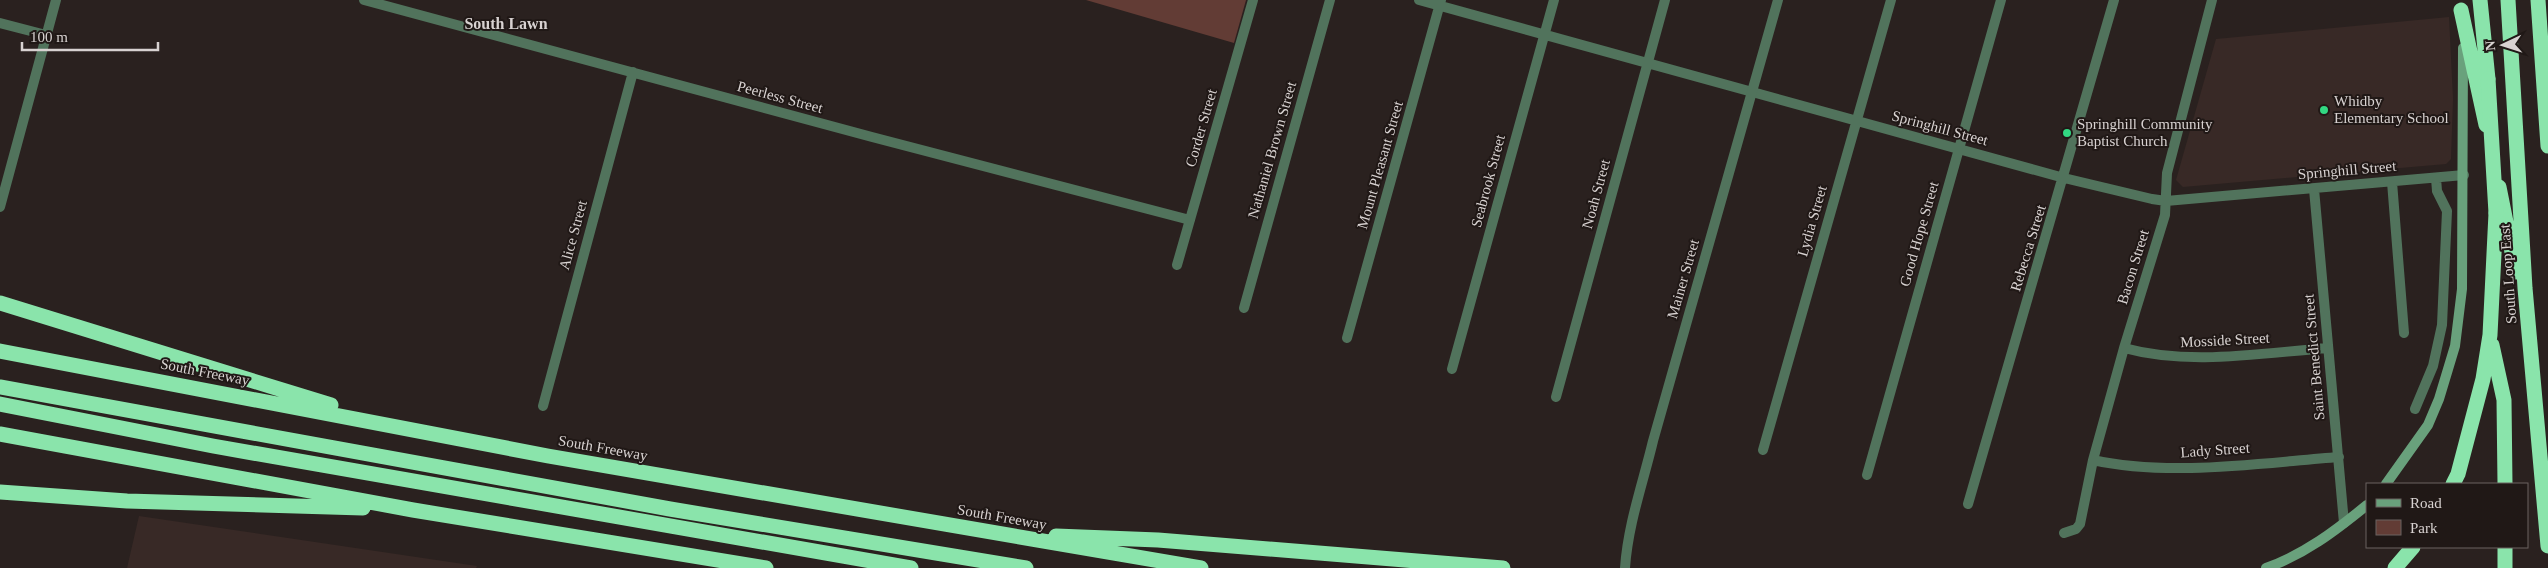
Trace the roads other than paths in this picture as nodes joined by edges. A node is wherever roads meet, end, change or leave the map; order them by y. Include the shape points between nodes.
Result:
1 (56, 0) edge
2 (364, 0) edge
3 (1253, 0) edge
4 (1330, 0) edge
5 (1420, 0) edge
6 (1554, 0) edge
7 (1665, 0) edge
8 (1778, 0) edge
9 (1891, 0) edge
10 (2001, 0) edge
11 (2114, 0) edge
12 (2212, 0) edge
13 (2480, 0) edge
14 (2508, 0) edge
15 (2538, 0) edge
16 (1441, 3) edge
17 (2460, 5) edge
18 (0, 23) edge
19 (1544, 34) junction
20 (46, 36) junction
21 (1648, 63) junction
22 (633, 72) junction
23 (1752, 92) junction
24 (1856, 120) junction
25 (2548, 146) edge
26 (1959, 149) junction
27 (2464, 175) junction
28 (2064, 178) junction
29 (2436, 178) junction
30 (2392, 182) junction
31 (2314, 188) junction
32 (2166, 201) junction
33 (0, 207) edge
34 (1190, 220) junction
35 (1176, 265) dead end
36 (0, 303) edge
37 (1244, 308) dead end
38 (2404, 333) dead end
39 (2490, 335) junction
40 (2530, 337) junction
41 (1347, 338) dead end
42 (2124, 348) junction
43 (2328, 348) junction
44 (0, 351) edge
45 (1452, 369) dead end
46 (0, 378) edge
47 (0, 387) edge
48 (1556, 397) dead end
49 (0, 404) edge
50 (543, 406) dead end
51 (2415, 409) dead end
52 (0, 413) edge
53 (217, 428) junction
54 (426, 433) junction
55 (0, 434) edge
56 (213, 446) junction
57 (1763, 450) dead end
58 (2338, 458) junction
59 (2093, 460) junction
60 (1867, 475) dead end
61 (2455, 479) edge
62 (2505, 482) edge
63 (2387, 483) edge
64 (0, 492) edge
65 (1968, 504) dead end
66 (2366, 506) edge
67 (413, 510) junction
68 (2344, 523) junction
69 (994, 533) junction
70 (2064, 533) dead end
71 (2548, 546) edge
72 (2412, 548) edge
73 (2505, 548) edge
74 (766, 568) edge
75 (911, 568) edge
76 (1026, 568) edge
77 (1201, 568) edge
78 (1503, 568) edge
79 (1625, 568) edge
80 (2266, 568) edge
81 (2395, 568) edge
82 (2505, 568) edge

1 - 20 street
2 - 22 street, Peerless Street
3 - 34 street, Corder Street
4 - 37 street, Nathaniel Brown Street
5 - 16 street, Springhill Street
6 - 19 street, Seabrook Street
7 - 21 street, Noah Street
8 - 23 street, Mainer Street
9 - 24 street, Lydia Street
10 - 26 street, Good Hope Street
11 - 28 street, Rebecca Street
12 - 32 street, Bacon Street via 2166,173
13 - 39 highway, bridge via 2496,212
14 - 40 highway, South Loop East
15 - 25 highway
16 - 19 street, Springhill Street
16 - 41 street, Mount Pleasant Street
17 - 27 main road via 2465,69
17 - 40 highway
18 - 20 street
19 - 21 street, Springhill Street
19 - 45 street, Seabrook Street
20 - 33 street
21 - 23 street, Springhill Street
21 - 48 street, Noah Street
22 - 34 street, Peerless Street
22 - 50 street, Alice Street
23 - 24 street, Springhill Street
23 - 79 street, Mainer Street via 1653,441 1637,501
24 - 26 street, Springhill Street
24 - 57 street, Lydia Street
26 - 28 street, Springhill Street
26 - 60 street, Good Hope Street
27 - 29 street, Springhill Street
27 - 63 main road via 2462,289 2455,346 2428,425
28 - 32 street, Springhill Street via 2131,196
28 - 65 street, Rebecca Street
29 - 30 street, Springhill Street
29 - 51 street via 2437,191 2447,210 2442,325 2433,366
30 - 31 street, Springhill Street
30 - 38 street
31 - 32 street, Springhill Street
31 - 43 street, Saint Benedict Street
32 - 42 street, Bacon Street via 2165,215
34 - 35 street, Corder Street
36 - 54 highway
39 - 61 highway via 2479,397
39 - 62 highway via 2504,400
40 - 71 highway, South Loop East
42 - 43 street, Mosside Street via 2149,355 2193,358
42 - 59 street, Bacon Street
43 - 58 street, Saint Benedict Street
44 - 54 highway, South Freeway
46 - 53 highway
47 - 53 highway
49 - 56 highway
52 - 56 highway via 114,434
53 - 76 highway
54 - 69 highway, South Freeway
55 - 67 highway
56 - 75 highway
58 - 59 street, Lady Street via 2167,468 2120,466
58 - 68 street, Saint Benedict Street
59 - 70 street, Bacon Street via 2080,524
64 - 67 highway via 127,501
66 - 68 main road
67 - 74 highway
68 - 80 main road via 2309,548
69 - 77 highway, South Freeway
69 - 78 highway via 1158,540
72 - 81 highway
73 - 82 highway

